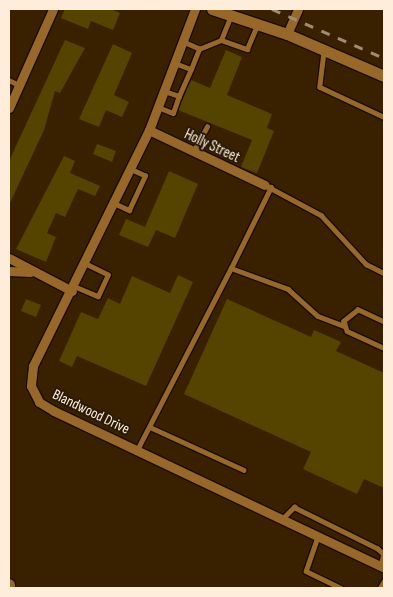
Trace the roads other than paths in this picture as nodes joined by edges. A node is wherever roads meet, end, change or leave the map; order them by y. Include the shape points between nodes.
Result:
1 (53, 9) edge
2 (195, 9) edge
3 (212, 9) edge
4 (298, 9) edge
5 (231, 15) junction
6 (257, 24) junction
7 (287, 34) junction
8 (221, 40) junction
9 (183, 42) junction
10 (199, 49) junction
11 (324, 50) junction
12 (175, 63) junction
13 (191, 69) junction
14 (384, 76) edge
15 (9, 80) edge
16 (19, 85) junction
17 (164, 91) junction
18 (179, 96) junction
19 (158, 107) junction
20 (9, 108) edge
21 (384, 117) edge
22 (207, 127) dead end
23 (149, 130) junction
24 (193, 154) junction
25 (130, 170) junction
26 (268, 186) junction
27 (114, 203) junction
28 (9, 258) edge
29 (84, 264) junction
30 (231, 268) junction
31 (9, 271) edge
32 (33, 272) junction
33 (384, 273) edge
34 (73, 288) junction
35 (384, 322) edge
36 (344, 326) junction
37 (384, 348) edge
38 (150, 427) junction
39 (138, 450) junction
40 (244, 470) dead end
41 (283, 518) junction
42 (319, 536) junction
43 (382, 567) edge
44 (384, 581) edge
45 (340, 588) edge
46 (380, 588) edge

1 - 16 street
2 - 9 street, Blandwood Drive
3 - 5 street
4 - 7 street
5 - 6 street
5 - 8 lane
6 - 7 street
6 - 8 lane via 246,49
7 - 11 street
8 - 10 lane
9 - 10 lane
9 - 12 street, Blandwood Drive
10 - 13 lane
11 - 14 street
11 - 21 lane via 320,87
12 - 13 lane
12 - 17 street, Blandwood Drive
13 - 18 lane
15 - 16 lane
16 - 20 street
17 - 18 lane
17 - 19 street, Blandwood Drive
18 - 19 lane via 173,113
19 - 23 street, Blandwood Drive
22 - 24 lane
23 - 24 street, Holly Street
23 - 25 street, Blandwood Drive
24 - 26 street, Holly Street
25 - 27 street, Blandwood Drive
25 - 27 lane via 145,176 129,210
26 - 30 lane
26 - 33 lane via 320,215 366,264
27 - 29 street, Blandwood Drive
28 - 32 street
29 - 34 street, Blandwood Drive
29 - 34 lane via 108,275 98,296
30 - 36 lane via 288,289 318,316
30 - 38 lane
31 - 32 street
32 - 34 street
34 - 39 street, Blandwood Drive via 33,366 31,386 39,402 54,412
35 - 36 lane via 353,310
36 - 37 lane
38 - 39 lane
38 - 40 lane
39 - 41 street, Blandwood Drive
41 - 42 street, Blandwood Drive
41 - 43 lane via 294,507 382,551
42 - 43 street, Blandwood Drive
42 - 45 lane via 306,571
44 - 46 lane

